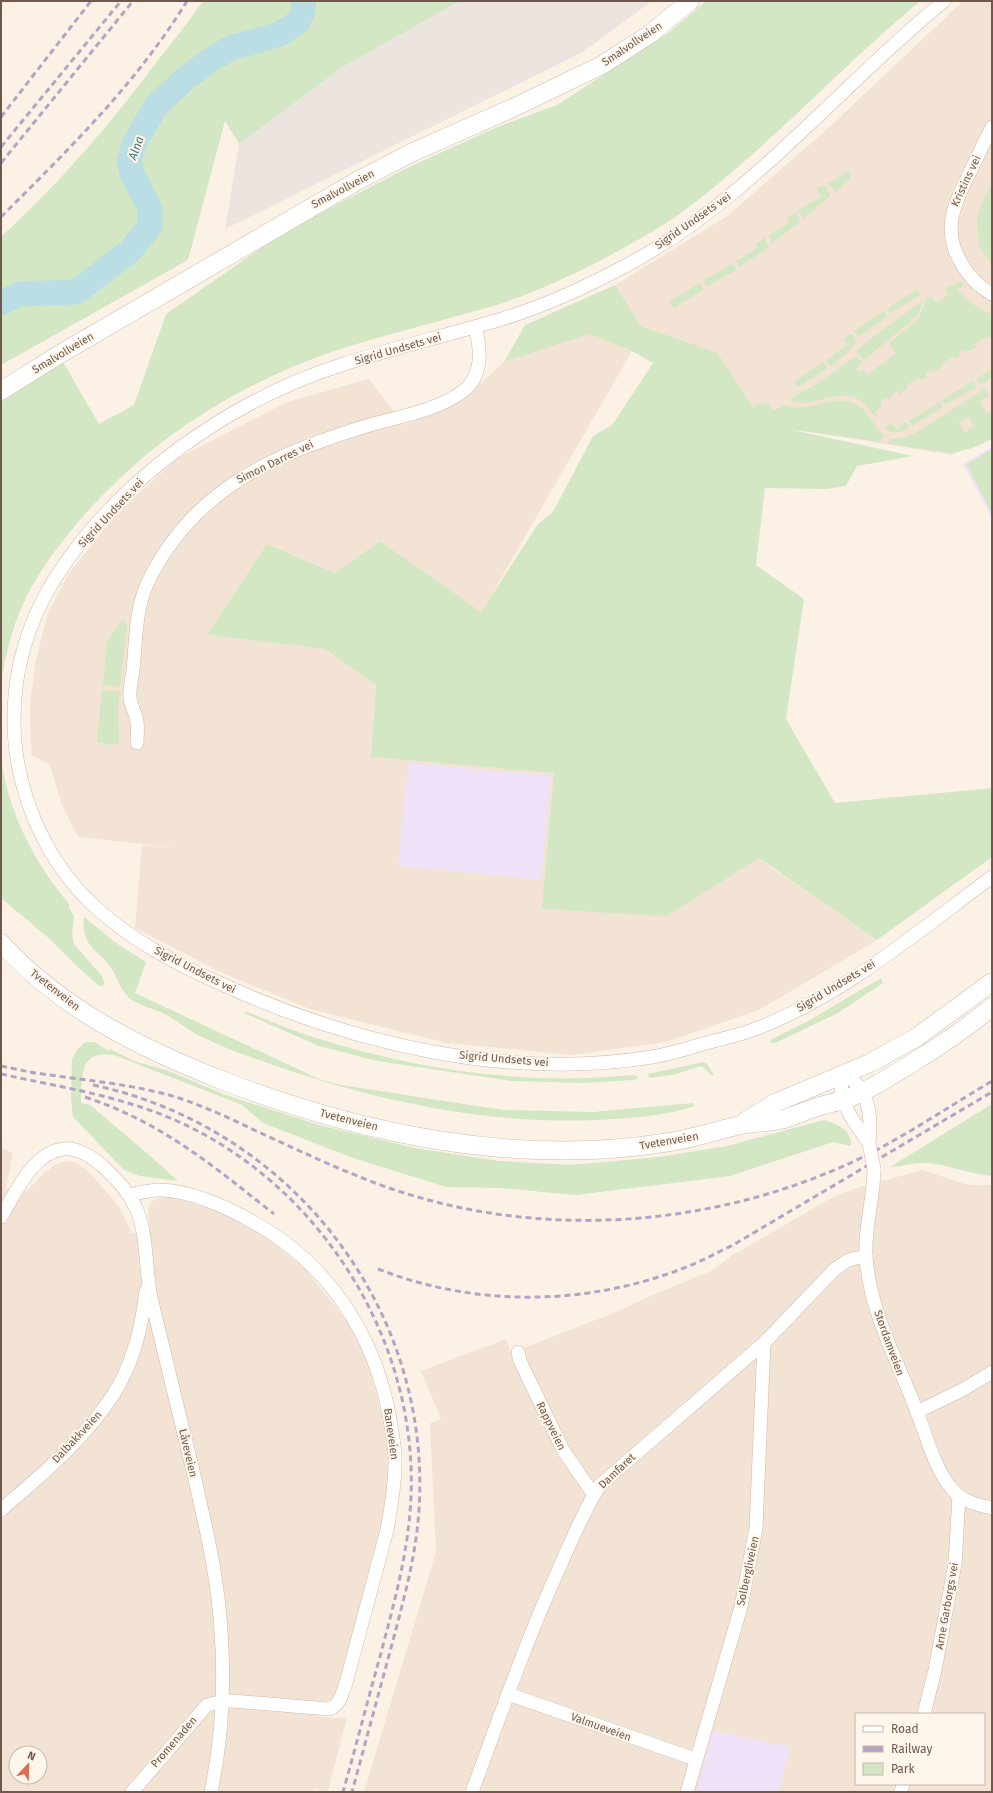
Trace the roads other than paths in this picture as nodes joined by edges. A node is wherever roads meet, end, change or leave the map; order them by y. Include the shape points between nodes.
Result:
1 (690, 1) edge
2 (944, 1) edge
3 (992, 127) edge
4 (992, 294) edge
5 (475, 326) junction
6 (1, 391) edge
7 (137, 743) dead end
8 (992, 877) edge
9 (1, 943) edge
10 (992, 982) edge
11 (992, 1007) edge
12 (844, 1074) junction
13 (862, 1092) junction
14 (844, 1100) junction
15 (738, 1125) junction
16 (868, 1137) junction
17 (129, 1194) junction
18 (1, 1217) edge
19 (866, 1256) junction
20 (148, 1279) junction
21 (764, 1343) junction
22 (518, 1352) dead end
23 (992, 1372) edge
24 (917, 1412) junction
25 (594, 1494) junction
26 (959, 1496) junction
27 (992, 1508) edge
28 (1, 1510) edge
29 (508, 1694) junction
30 (223, 1701) junction
31 (924, 1713) edge
32 (695, 1759) junction
33 (132, 1792) edge
34 (212, 1792) edge
35 (472, 1792) edge
36 (687, 1792) edge

1 - 6 main road, Smalvollveien via 650,34 602,65 410,153 357,181
2 - 5 street, Sigrid Undsets vei via 895,43 749,180 689,226 629,264 581,289 508,317
3 - 4 street, Kristins vei via 956,201 951,223 957,256 972,279
5 - 7 street, Simon Darres vei via 480,349 479,366 470,384 463,391 437,405 329,437 267,464 225,488 182,529 158,564 141,604 130,698 137,723
5 - 8 street, Sigrid Undsets vei via 343,364 252,403 191,441 139,481 95,526 59,572 35,614 23,652 15,691 16,747 24,790 40,834 64,872 90,902 130,934 185,967 314,1022 378,1040 451,1054 528,1063 589,1064 678,1052 743,1034 786,1016 858,975
9 - 15 main road, Tvetenveien via 63,997 103,1024 141,1045 269,1097 363,1124 494,1147 578,1151 665,1143
10 - 12 main road, Tvetenveien via 917,1037
11 - 13 main road, Tvetenveien via 944,1043
12 - 13 street, Stordamveien via 851,1078
12 - 14 street, Stordamveien via 841,1081
12 - 15 main road, Tvetenveien via 775,1104
13 - 14 main road, Tvetenveien
13 - 16 street, Stordamveien via 869,1106
14 - 15 main road, Tvetenveien via 783,1119
14 - 16 street, Stordamveien via 853,1119
16 - 19 street, Stordamveien, bridge via 874,1169 867,1223
17 - 18 street, Låveveien via 88,1154 69,1149 53,1151 31,1170 17,1187
17 - 20 street, Låveveien via 141,1223
17 - 30 street, Baneveien via 159,1190 194,1196 242,1215 283,1240 321,1275 357,1324 380,1376 387,1404 396,1463 391,1509 365,1616 339,1702 334,1708 329,1709
19 - 21 street, Damfaret via 848,1260 835,1269
19 - 24 street, Stordamveien via 872,1293 882,1328
20 - 28 street, Dalbakkveien via 139,1334 114,1394 94,1421 67,1449
20 - 30 street, Låveveien via 214,1567 222,1631
21 - 25 street, Damfaret via 616,1469
21 - 32 street, Solbergliveien via 756,1528 740,1607
22 - 25 street, Rappveien via 563,1450
23 - 24 street
24 - 26 street, Stordamveien via 943,1475
25 - 29 street, Damfaret via 554,1578
26 - 27 street, Stordamveien via 975,1504
26 - 31 street, Arne Garborgs vei via 954,1571
29 - 32 street, Valmueveien
29 - 35 street, Damfaret
30 - 33 street, Promenaden via 207,1705 202,1710
30 - 34 street, Låveveien
32 - 36 street, Solbergliveien

